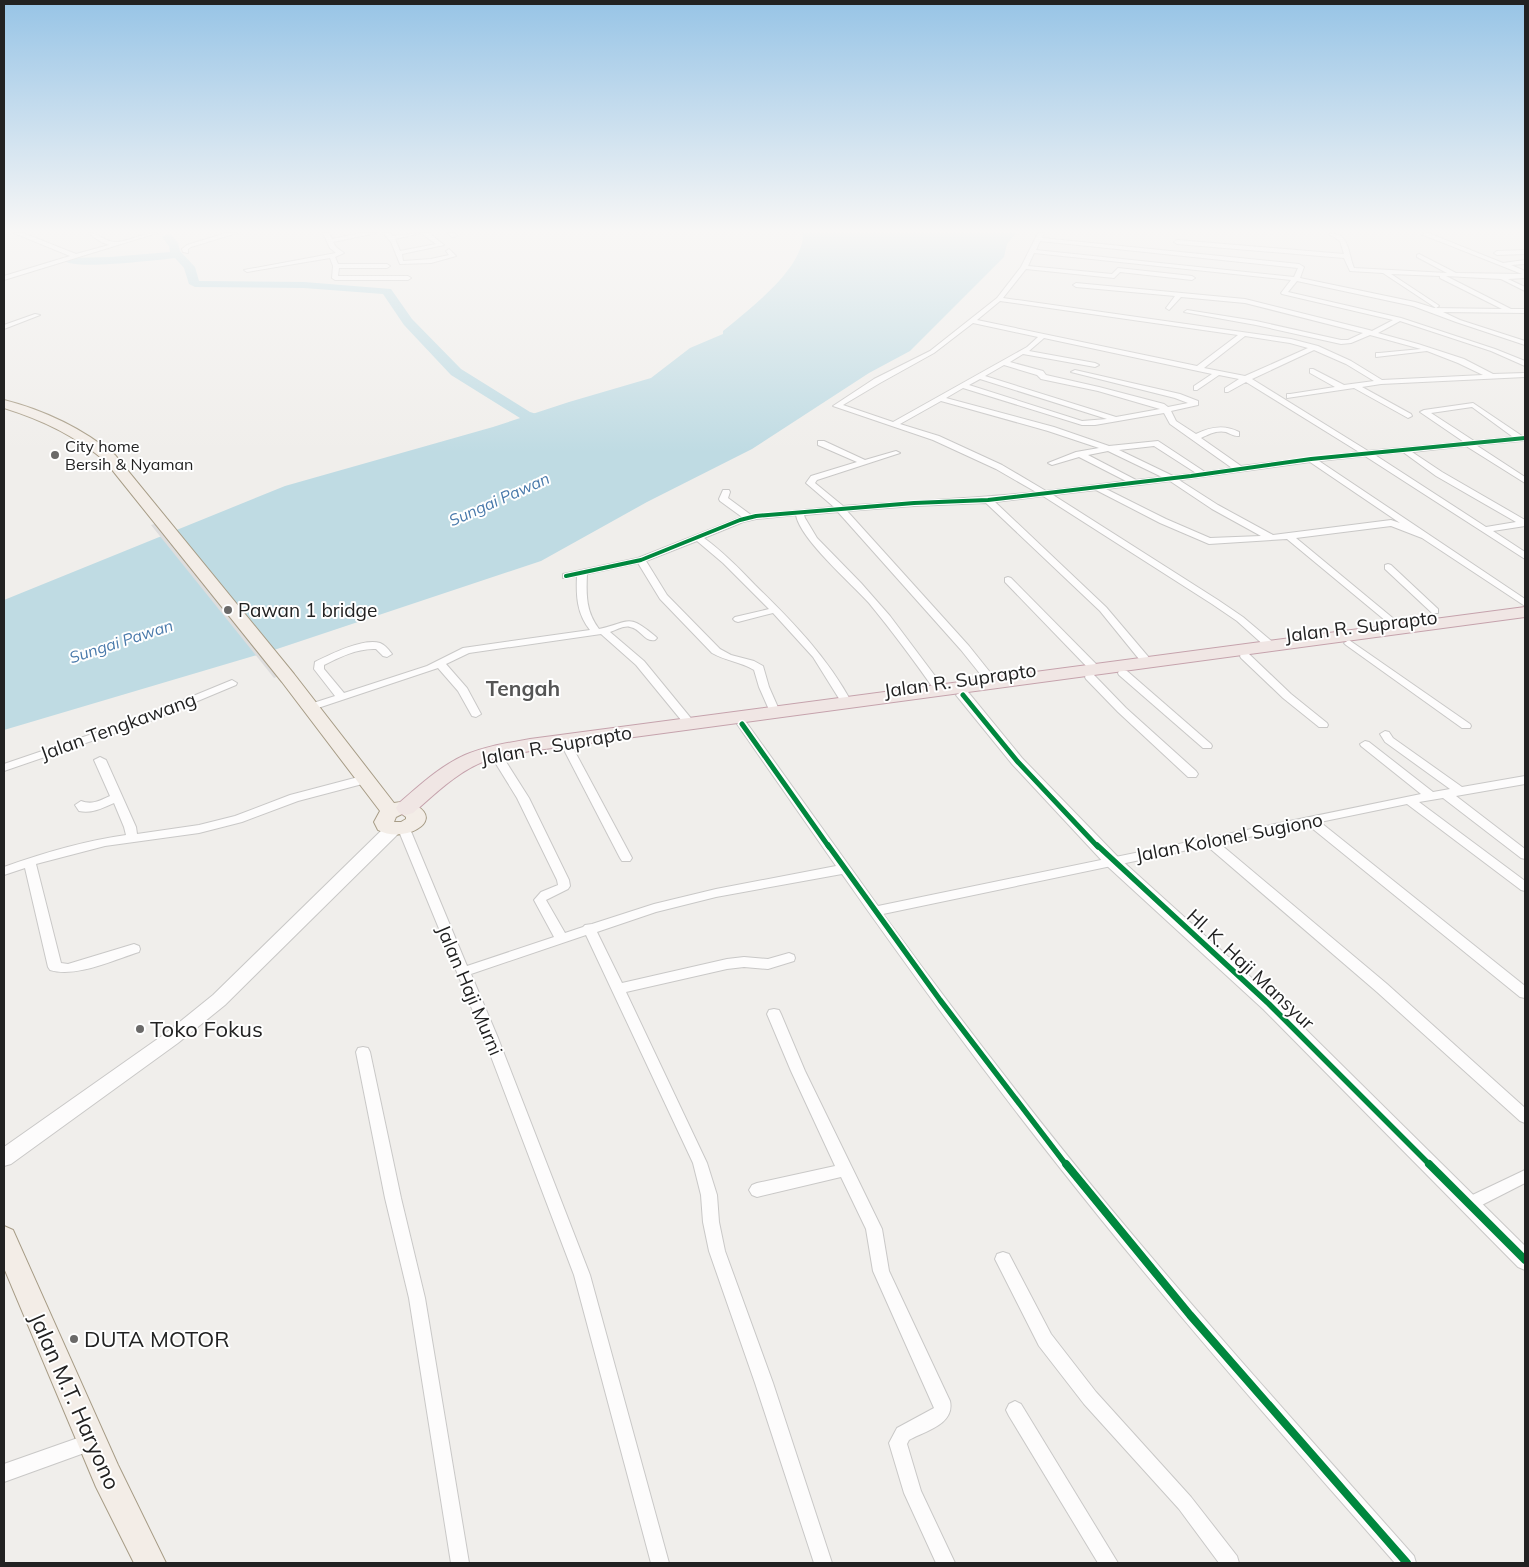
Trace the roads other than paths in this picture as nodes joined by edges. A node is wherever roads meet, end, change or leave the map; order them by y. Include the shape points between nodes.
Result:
1 (990, 306) edge
2 (1049, 306) edge
3 (1268, 306) edge
4 (1342, 306) edge
5 (1422, 306) edge
6 (1437, 306) edge
7 (1503, 306) edge
8 (1434, 310) junction
9 (1443, 310) junction
10 (1512, 310) junction
11 (1525, 311) edge
12 (1187, 312) dead end
13 (38, 316) dead end
14 (1525, 318) edge
15 (1399, 319) junction
16 (972, 321) junction
17 (4, 327) edge
18 (1371, 332) junction
19 (1244, 334) junction
20 (1043, 336) junction
21 (1525, 343) edge
22 (1316, 348) junction
23 (1434, 351) junction
24 (1022, 352) junction
25 (1379, 355) dead end
26 (1002, 362) junction
27 (1096, 364) dead end
28 (1525, 364) edge
29 (1199, 368) junction
30 (1313, 371) dead end
31 (1075, 372) dead end
32 (1219, 372) junction
33 (1525, 375) edge
34 (978, 376) junction
35 (1494, 377) junction
36 (1247, 379) junction
37 (996, 382) junction
38 (1381, 382) junction
39 (962, 385) junction
40 (1356, 386) junction
41 (1196, 388) dead end
42 (1343, 388) junction
43 (1228, 390) dead end
44 (982, 392) junction
45 (1310, 393) junction
46 (1284, 397) junction
47 (939, 398) junction
48 (4, 404) edge
49 (1292, 407) junction
50 (1166, 410) junction
51 (1408, 416) dead end
52 (1116, 419) junction
53 (896, 423) junction
54 (1236, 434) dead end
55 (1195, 438) junction
56 (1523, 439) edge
57 (1470, 443) junction
58 (821, 444) dead end
59 (1108, 448) junction
60 (1403, 449) junction
61 (896, 453) dead end
62 (1364, 453) junction
63 (1079, 454) junction
64 (1312, 459) junction
65 (866, 463) junction
66 (1052, 464) dead end
67 (1241, 470) junction
68 (1204, 474) junction
69 (1170, 478) junction
70 (1525, 481) edge
71 (1133, 482) junction
72 (1097, 486) junction
73 (726, 492) dead end
74 (1045, 493) junction
75 (988, 500) junction
76 (841, 510) junction
77 (800, 513) junction
78 (748, 518) junction
79 (1525, 523) edge
80 (1484, 530) junction
81 (1426, 535) junction
82 (1288, 536) junction
83 (698, 537) junction
84 (1272, 538) junction
85 (1525, 556) edge
86 (641, 560) junction
87 (1388, 567) dead end
88 (582, 574) junction
89 (566, 576) dead end
90 (1008, 580) dead end
91 (1525, 603) edge
92 (775, 610) junction
93 (1525, 612) edge
94 (1441, 616) junction
95 (738, 619) dead end
96 (1525, 620) edge
97 (1401, 629) junction
98 (1426, 629) junction
99 (600, 632) junction
100 (652, 638) dead end
101 (1349, 643) junction
102 (1271, 646) junction
103 (387, 654) dead end
104 (1245, 656) junction
105 (1147, 662) junction
106 (440, 664) junction
107 (1123, 673) junction
108 (1084, 674) junction
109 (232, 683) dead end
110 (993, 683) junction
111 (940, 690) junction
112 (963, 695) junction
113 (342, 697) junction
114 (311, 707) junction
115 (836, 707) junction
116 (775, 712) junction
117 (476, 714) dead end
118 (690, 724) junction
119 (742, 724) junction
120 (1323, 725) dead end
121 (1466, 726) dead end
122 (1384, 734) dead end
123 (1366, 744) dead end
124 (1207, 746) dead end
125 (568, 748) junction
126 (499, 759) junction
127 (100, 760) dead end
128 (4, 768) edge
129 (1192, 774) dead end
130 (366, 779) junction
131 (1523, 782) edge
132 (1460, 791) junction
133 (1446, 794) junction
134 (1430, 796) junction
135 (116, 798) junction
136 (1409, 800) junction
137 (81, 805) dead end
138 (402, 818) junction
139 (1311, 821) junction
140 (132, 838) junction
141 (1209, 841) junction
142 (1525, 855) edge
143 (626, 858) dead end
144 (1112, 861) junction
145 (29, 862) junction
146 (844, 869) junction
147 (4, 871) edge
148 (1525, 887) edge
149 (874, 911) junction
150 (589, 928) junction
151 (561, 938) junction
152 (134, 949) dead end
153 (789, 958) dead end
154 (463, 972) junction
155 (618, 989) junction
156 (1525, 993) edge
157 (774, 1014) dead end
158 (363, 1052) dead end
159 (1525, 1117) edge
160 (4, 1158) edge
161 (845, 1170) junction
162 (1525, 1176) edge
163 (757, 1190) dead end
164 (1469, 1204) junction
165 (4, 1238) edge
166 (1003, 1259) dead end
167 (1525, 1260) edge
168 (1015, 1410) dead end
169 (92, 1442) junction
170 (4, 1473) edge
171 (150, 1563) edge
172 (460, 1563) edge
173 (660, 1563) edge
174 (823, 1563) edge
175 (946, 1563) edge
176 (1109, 1563) edge
177 (1230, 1563) edge
178 (1407, 1563) edge

1 - 16 street
2 - 19 street
3 - 18 street
4 - 15 street
5 - 8 street
6 - 9 street
7 - 10 street
8 - 9 street
8 - 21 street
9 - 10 street
10 - 11 street
10 - 14 street
12 - 18 street via 1341,342 1349,342
13 - 17 street
15 - 18 street
15 - 28 street
16 - 20 street
16 - 53 street via 927,355 837,406
18 - 23 street
19 - 22 street
19 - 29 street
20 - 24 street
20 - 29 street
22 - 36 street
22 - 38 street via 1342,358
23 - 25 street
23 - 35 street
24 - 26 street
24 - 27 street
26 - 34 street
26 - 50 street via 1044,377 1147,401
29 - 32 street
30 - 42 street
31 - 50 street via 1195,403
32 - 36 street
32 - 41 street
33 - 35 street
34 - 37 street
34 - 39 street
35 - 38 street
36 - 43 street
36 - 46 street
37 - 44 street
37 - 52 street
38 - 40 street
39 - 44 street
39 - 47 street
40 - 42 street
40 - 51 street
42 - 45 street
44 - 52 street via 1082,423
45 - 46 street
45 - 49 street via 1307,399
46 - 49 street
47 - 53 street
47 - 59 street
48 - 114 main road via 53,424 102,450
49 - 62 street
50 - 52 street
50 - 55 street via 1173,422
53 - 74 street via 956,446
54 - 55 street via 1224,428
55 - 67 street
56 - 57 street
56 - 57 street via 1473,405 1424,412
57 - 60 street
57 - 70 street
58 - 65 street
59 - 63 street
59 - 68 street via 1157,443
59 - 69 street
60 - 62 street
60 - 79 street via 1439,474
61 - 65 street
62 - 64 street
62 - 80 street
63 - 66 street
63 - 71 street
64 - 67 street
64 - 81 street
65 - 76 street via 810,481
67 - 68 street
68 - 69 street
69 - 71 street
69 - 84 street
71 - 72 street
72 - 74 street
72 - 84 street via 1209,541
73 - 78 street via 723,499
74 - 75 street
74 - 102 street via 1240,618
75 - 76 street
75 - 105 street via 1103,609
76 - 77 street
76 - 110 street
77 - 78 street
77 - 111 street via 800,521 813,539 886,615
78 - 83 street
79 - 80 street
80 - 85 street
81 - 82 street via 1416,535 1392,523
81 - 91 street
82 - 84 street
82 - 97 street
83 - 86 street
83 - 92 street
86 - 88 street
86 - 116 street via 663,597 716,651 759,668
87 - 94 street
88 - 89 street
88 - 99 street via 583,611 587,620
90 - 108 street
92 - 95 street
92 - 115 street via 817,654
93 - 94 highway, Jalan R. Suprapto
94 - 98 highway, Jalan R. Suprapto
96 - 98 highway, Jalan R. Suprapto
97 - 98 highway, Jalan R. Suprapto
97 - 102 highway, Jalan R. Suprapto
98 - 101 highway, Jalan R. Suprapto
99 - 100 street via 631,623
99 - 106 street via 467,650
99 - 118 street via 640,663
101 - 104 highway, Jalan R. Suprapto
101 - 121 street
102 - 105 highway, Jalan R. Suprapto
103 - 113 street via 379,646 372,645 319,664 319,669
104 - 107 highway, Jalan R. Suprapto
104 - 120 street
105 - 108 highway, Jalan R. Suprapto
106 - 113 street
106 - 117 street via 463,690
107 - 108 highway, Jalan R. Suprapto
107 - 124 street
108 - 110 highway, Jalan R. Suprapto
108 - 112 highway, Jalan R. Suprapto
108 - 129 street
109 - 128 street, Jalan Tengkawang via 146,719
110 - 111 highway, Jalan R. Suprapto
111 - 115 highway, Jalan R. Suprapto
112 - 115 highway, Jalan R. Suprapto
112 - 144 street, Hl. K. Haji Mansyur via 1017,761
113 - 114 street
114 - 130 main road
115 - 116 highway, Jalan R. Suprapto
115 - 119 highway, Jalan R. Suprapto
116 - 118 highway, Jalan R. Suprapto
118 - 138 highway, Jalan R. Suprapto via 496,751 459,766
119 - 125 highway, Jalan R. Suprapto
119 - 146 street
122 - 132 street
123 - 134 street
125 - 126 highway, Jalan R. Suprapto
125 - 143 street
126 - 138 highway, Jalan R. Suprapto via 459,777
126 - 151 street via 523,798 563,880 561,889 540,900
127 - 135 street
130 - 138 main road
130 - 140 street via 289,799 206,828
131 - 132 street, Jalan Kolonel Sugiono
132 - 133 street, Jalan Kolonel Sugiono
133 - 134 street, Jalan Kolonel Sugiono
133 - 142 street
134 - 136 street, Jalan Kolonel Sugiono
135 - 137 street via 91,808
135 - 140 street
136 - 139 street, Jalan Kolonel Sugiono
136 - 148 street
138 - 154 street, Jalan Haji Murni
138 - 160 street via 219,1000 172,1038
139 - 141 street, Jalan Kolonel Sugiono
139 - 156 street
140 - 145 street
141 - 144 street, Jalan Kolonel Sugiono
141 - 159 street via 1382,988
144 - 149 street, Jalan Kolonel Sugiono
144 - 164 street, Hl. K. Haji Mansyur via 1269,1004
145 - 147 street
145 - 152 street via 54,967 68,968
146 - 149 street
146 - 150 street via 687,899
149 - 178 street via 1064,1163 1202,1328
150 - 151 street
150 - 155 street
151 - 154 street
153 - 155 street via 768,964 727,964
154 - 173 street, Jalan Haji Murni via 582,1275
155 - 174 street via 700,1163 709,1195 717,1251
157 - 161 street
158 - 172 street via 417,1298
161 - 163 street
161 - 175 street via 877,1237 878,1259 884,1278 941,1401 940,1414 903,1434 898,1443 913,1493
162 - 164 street
164 - 167 street, Hl. K. Haji Mansyur
165 - 169 main road, Jalan M.T. Haryono
166 - 177 street via 1045,1340 1090,1398 1185,1503
168 - 176 street
169 - 170 street
169 - 171 main road, Jalan M.T. Haryono

